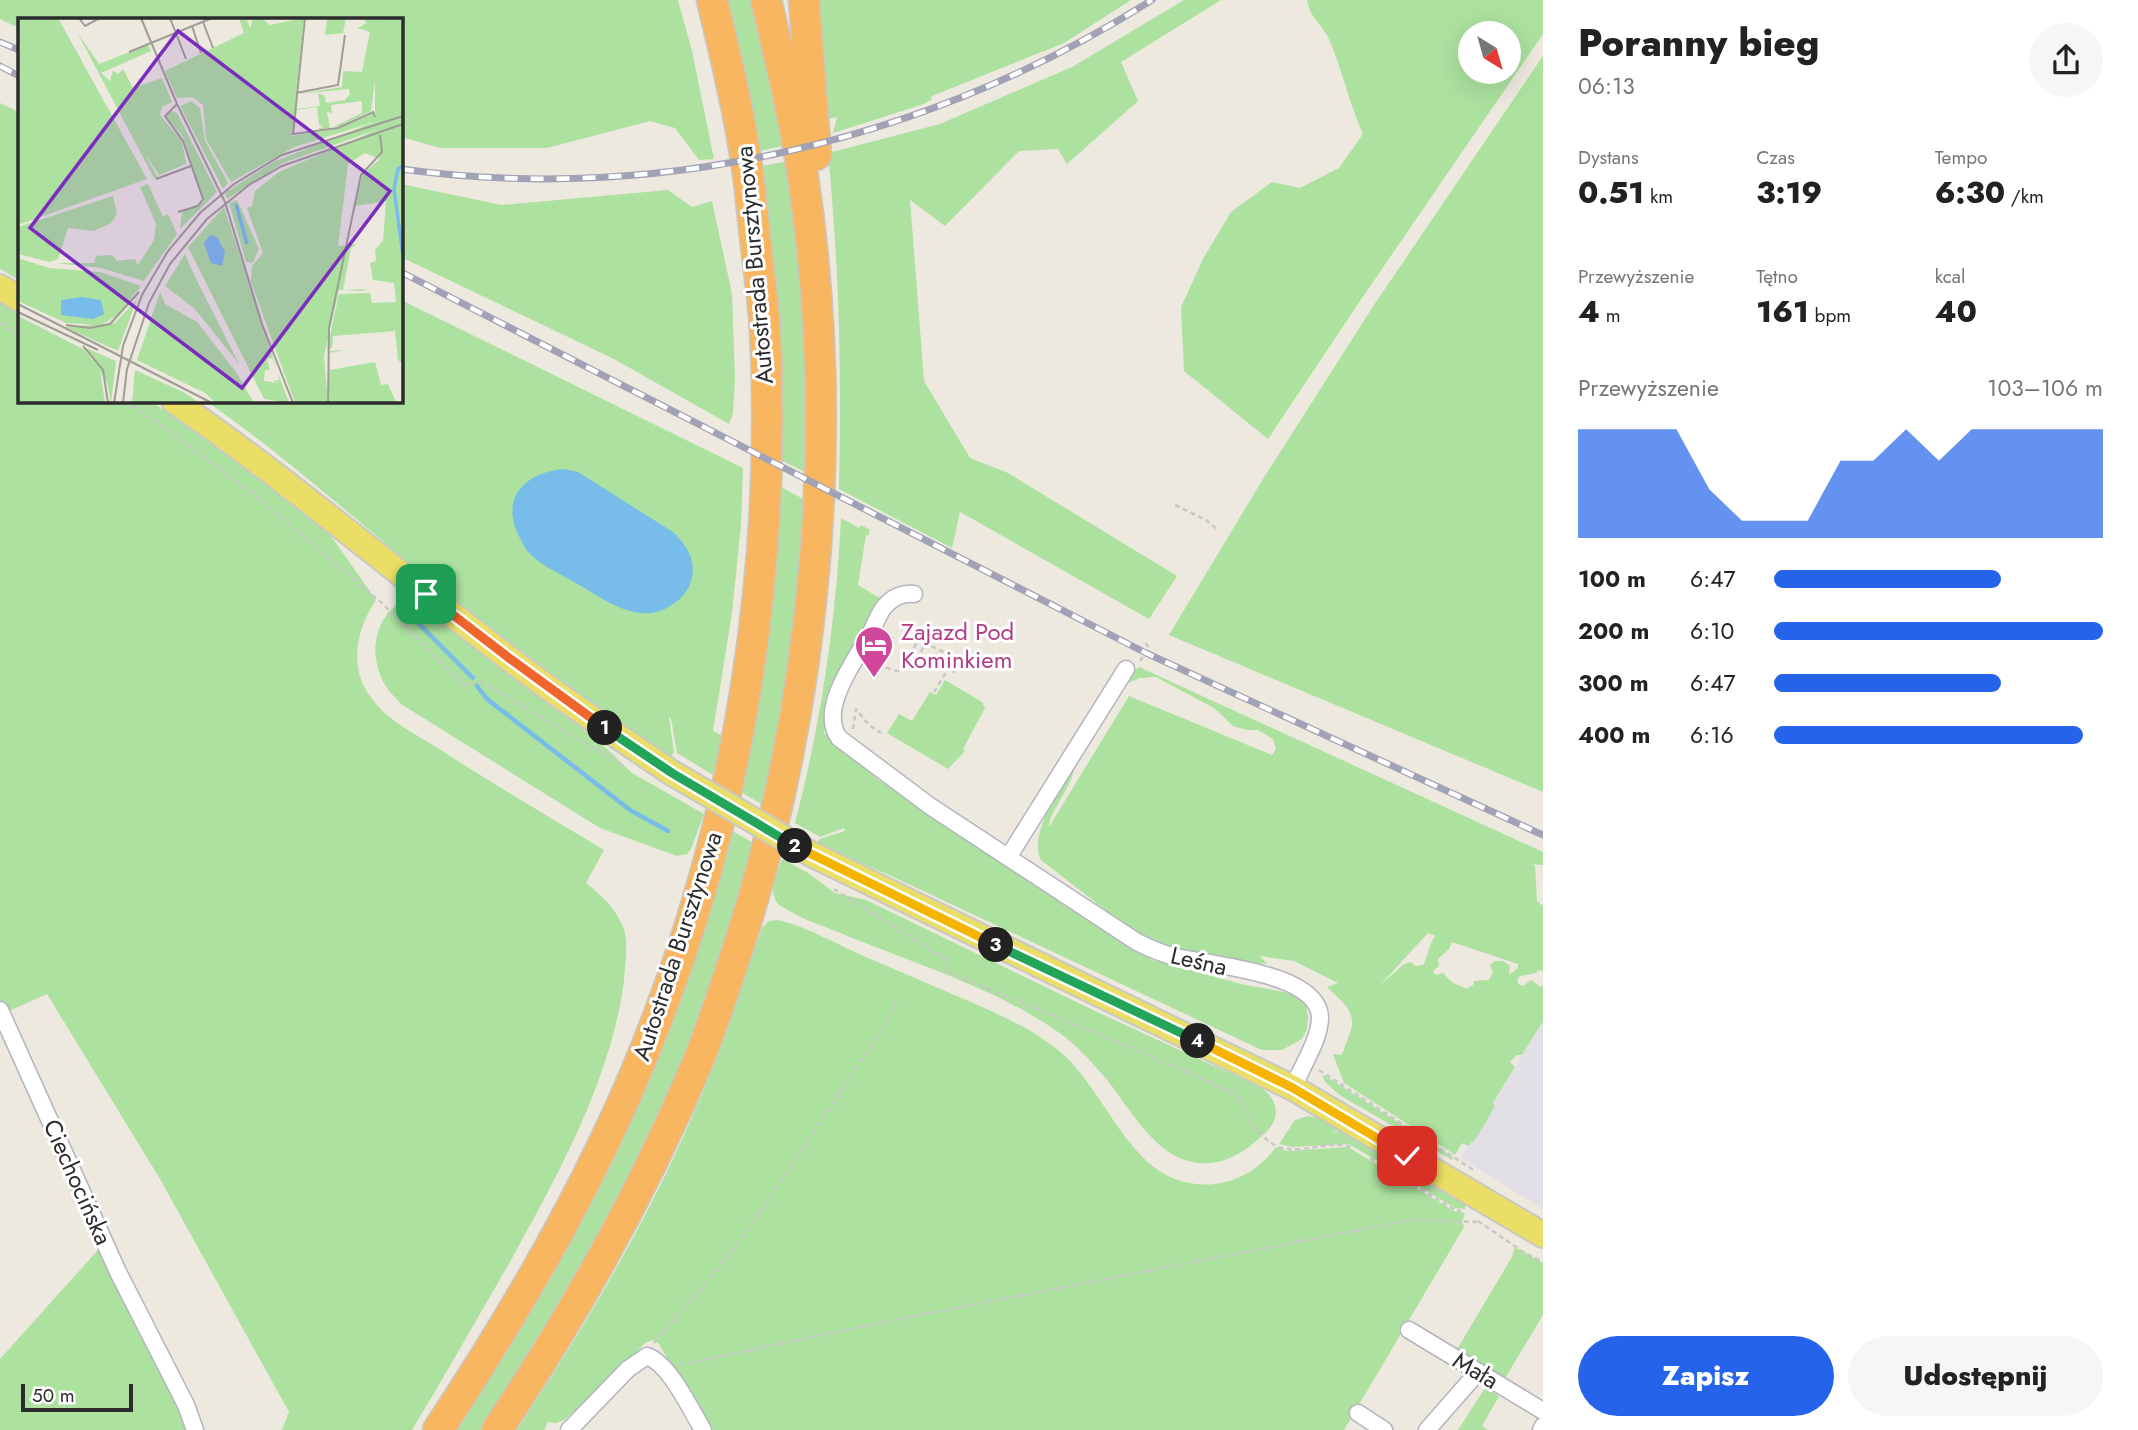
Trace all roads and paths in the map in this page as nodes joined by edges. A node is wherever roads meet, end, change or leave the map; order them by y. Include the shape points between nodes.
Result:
1 (712, 0) edge
2 (766, 0) edge
3 (804, 0) edge
4 (0, 287) edge
5 (18, 298) edge
6 (815, 305) junction
7 (0, 323) edge
8 (18, 334) edge
9 (127, 402) edge
10 (175, 402) edge
11 (1175, 505) dead end
12 (1219, 530) dead end
13 (914, 594) dead end
14 (893, 637) dead end
15 (1144, 641) dead end
16 (925, 643) junction
17 (921, 652) dead end
18 (948, 669) dead end
19 (1126, 669) joint
20 (953, 673) dead end
21 (934, 692) dead end
22 (881, 733) dead end
23 (846, 744) junction
24 (630, 770) dead end
25 (1009, 856) junction
26 (827, 883) dead end
27 (897, 998) dead end
28 (0, 1010) edge
29 (1304, 1060) junction
30 (1293, 1088) junction
31 (1354, 1148) dead end
32 (1365, 1155) dead end
33 (1475, 1171) dead end
34 (1465, 1211) dead end
35 (1480, 1214) junction
36 (1543, 1235) edge
37 (1543, 1262) edge
38 (1409, 1330) dead end
39 (656, 1341) dead end
40 (666, 1371) junction
41 (1478, 1372) junction
42 (1543, 1411) edge
43 (1358, 1413) dead end
44 (195, 1430) edge
45 (438, 1430) edge
46 (497, 1430) edge
47 (569, 1430) edge
48 (703, 1430) edge
49 (1384, 1430) edge
50 (1427, 1430) edge

1 - 45 highway, Autostrada Bursztynowa via 745,149 765,325 767,386 766,499 758,603 732,764 675,970 613,1124 533,1278
2 - 6 highway via 803,177
3 - 6 highway via 823,242
4 - 5 main road
6 - 46 highway via 820,457 814,572 796,714 761,870 709,1031 665,1136 584,1292
7 - 8 path
9 - 24 path via 242,486 313,545 383,604 463,685 482,682
10 - 30 main road, bridge via 509,658 672,773 813,855
11 - 12 path
13 - 23 street via 902,593 885,606 839,688 832,727
14 - 16 path via 883,662 894,671 900,672 919,639
15 - 19 path via 1149,648 1146,653 1135,667
16 - 17 path
16 - 20 path via 960,660
18 - 21 path
19 - 25 street
22 - 23 path via 856,709 855,726
23 - 25 street, Leśna via 930,806
25 - 29 street, Leśna via 1146,947 1283,980 1305,990 1315,1000 1320,1020
26 - 31 path via 945,959 948,972 1236,1094 1252,1124 1269,1142 1285,1149
27 - 39 path via 881,1030 759,1214
28 - 44 street, Ciechocińska
29 - 30 street, Leśna
29 - 33 path
30 - 35 main road
32 - 34 path via 1455,1210
35 - 36 main road
35 - 37 path
35 - 40 path via 1411,1220 727,1353
38 - 41 street, Mała
40 - 47 street via 647,1356 628,1369
40 - 48 street
41 - 42 street, Mała
41 - 50 street
43 - 49 street

